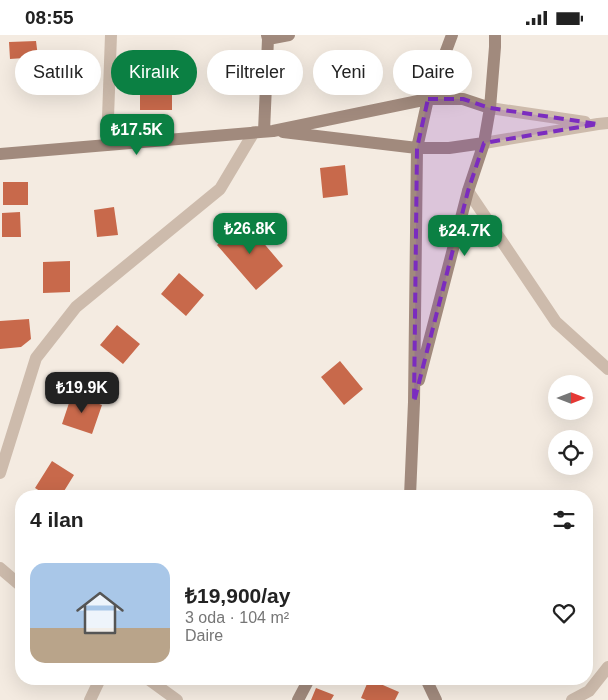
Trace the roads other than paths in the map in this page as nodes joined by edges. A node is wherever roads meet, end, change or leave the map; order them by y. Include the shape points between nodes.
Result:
1 (111, 35) edge
2 (289, 35) edge
3 (452, 35) edge
4 (495, 35) edge
5 (267, 37) edge
6 (428, 99) junction
7 (490, 107) junction
8 (603, 123) edge
9 (264, 131) junction
10 (484, 143) junction
11 (107, 145) junction
12 (417, 149) junction
13 (0, 154) edge
14 (468, 191) junction
15 (608, 369) edge
16 (414, 402) junction
17 (0, 473) edge
18 (410, 490) edge
19 (0, 568) edge
20 (15, 581) edge
21 (608, 667) edge
22 (97, 685) edge
23 (156, 685) edge
24 (306, 685) edge
25 (429, 685) edge
26 (594, 696) edge
27 (90, 700) edge
28 (177, 700) edge
29 (298, 700) edge
30 (436, 700) edge
31 (572, 700) edge

1 - 11 street
2 - 5 street
3 - 6 street
4 - 7 street
5 - 9 street
6 - 7 street via 463,99
6 - 9 street
6 - 12 street
7 - 8 street
7 - 10 street
8 - 10 street
9 - 11 street
9 - 12 street
9 - 17 street via 220,189 76,307 36,358
10 - 12 street via 449,149
10 - 14 street
11 - 13 street
12 - 16 street
14 - 15 street via 556,322
14 - 16 street
16 - 18 street
19 - 20 street
21 - 26 street
22 - 27 street
23 - 28 street
24 - 29 street
25 - 30 street
26 - 31 street

